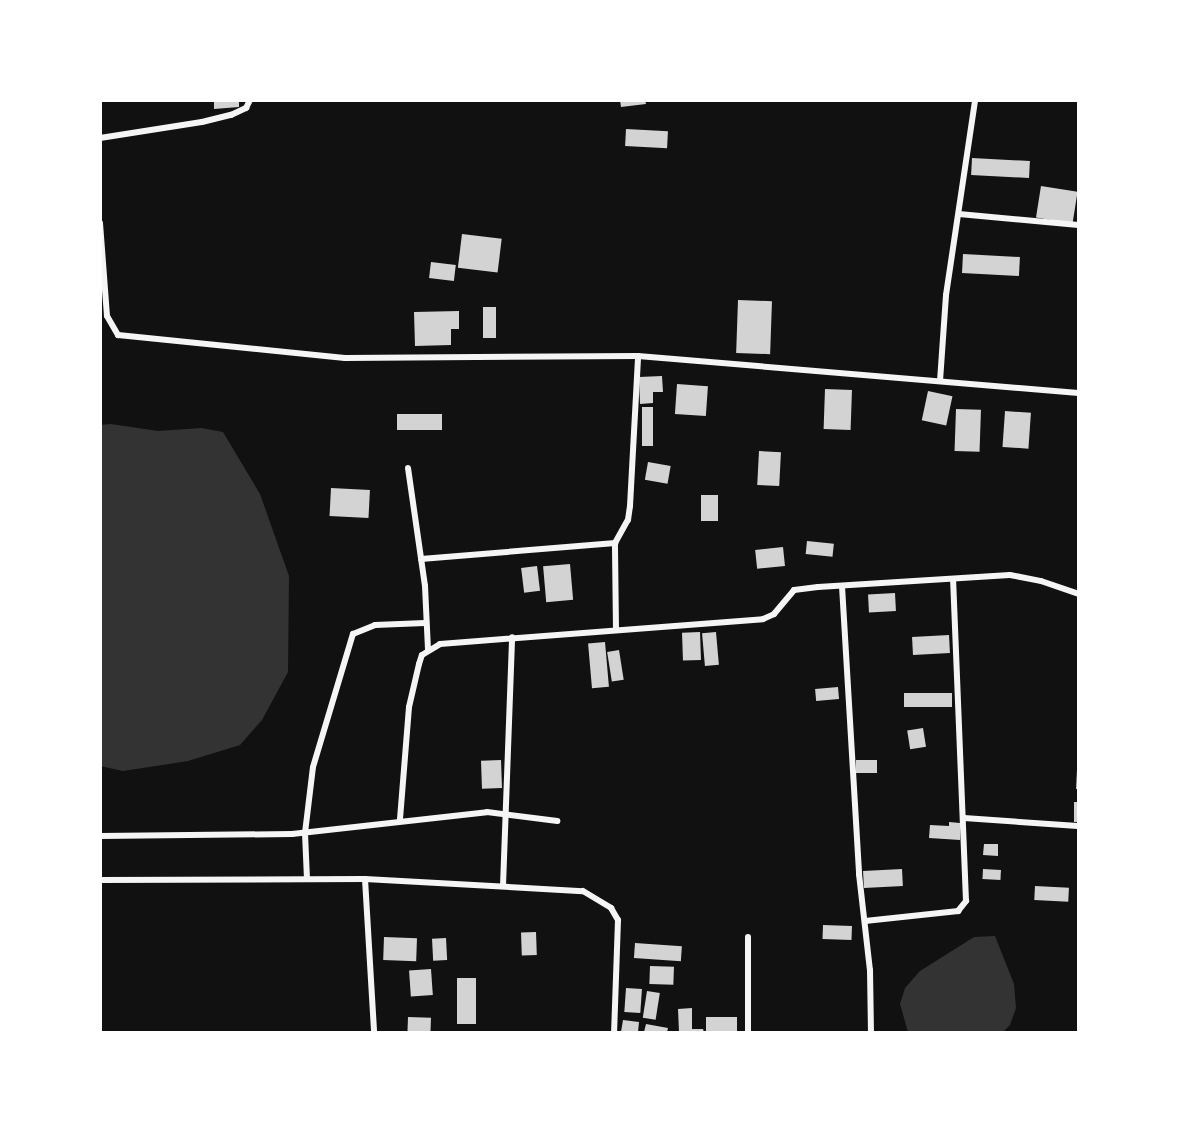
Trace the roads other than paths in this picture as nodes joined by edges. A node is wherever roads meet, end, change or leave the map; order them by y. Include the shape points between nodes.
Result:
1 (250, 100) edge
2 (975, 100) edge
3 (100, 138) edge
4 (958, 214) junction
5 (100, 224) edge
6 (1078, 225) edge
7 (101, 238) edge
8 (638, 356) junction
9 (940, 381) junction
10 (1078, 393) edge
11 (408, 468) dead end
12 (615, 543) junction
13 (421, 559) junction
14 (953, 579) junction
15 (842, 586) junction
16 (1078, 594) edge
17 (425, 623) junction
18 (616, 630) junction
19 (512, 637) junction
20 (428, 650) junction
21 (507, 814) junction
22 (964, 818) junction
23 (400, 819) junction
24 (557, 820) dead end
25 (1078, 826) edge
26 (305, 833) junction
27 (100, 836) edge
28 (307, 879) junction
29 (365, 879) junction
30 (100, 880) edge
31 (503, 886) junction
32 (865, 921) junction
33 (748, 937) dead end
34 (374, 1032) edge
35 (614, 1032) edge
36 (748, 1032) edge
37 (871, 1032) edge

1 - 3 street via 239,111 202,122
2 - 4 street
4 - 6 street
4 - 9 street via 946,295
5 - 7 street
7 - 8 street via 107,316 118,335 345,358
8 - 9 street
8 - 12 street via 630,506 628,520
9 - 10 street
11 - 13 street
12 - 13 street
12 - 18 street
13 - 17 street
14 - 15 street
14 - 16 street via 1026,577
14 - 22 street
15 - 18 street via 794,590 774,614 763,619
15 - 32 street
17 - 20 street
17 - 26 street via 375,625 353,634 313,767
18 - 19 street
19 - 20 street via 449,642
19 - 21 street
20 - 23 street via 422,655 410,707
21 - 23 street via 457,813
21 - 24 street
21 - 31 street
22 - 25 street
22 - 32 street via 964,907 946,913
23 - 26 street
26 - 27 street
26 - 28 street
28 - 29 street
28 - 30 street
29 - 31 street
29 - 34 street
31 - 35 street via 583,891 611,908 620,938
32 - 37 street
33 - 36 street

